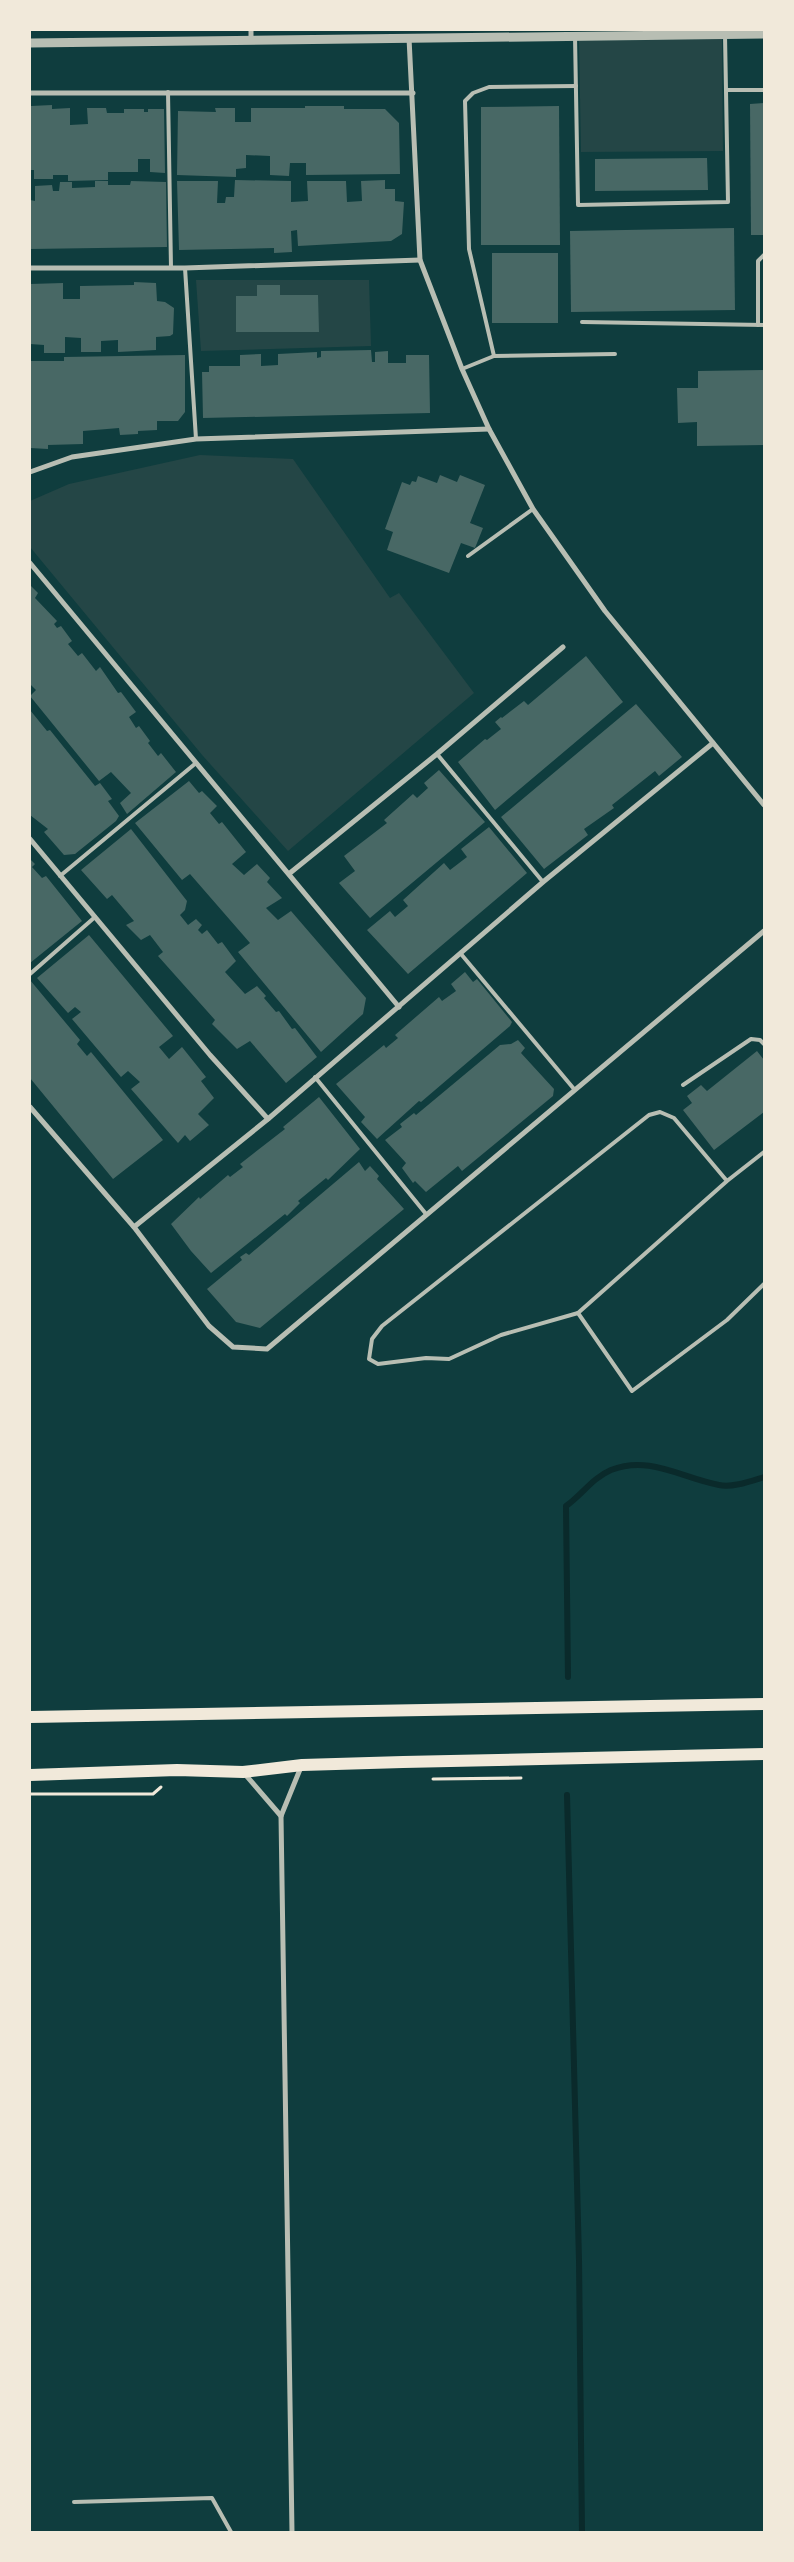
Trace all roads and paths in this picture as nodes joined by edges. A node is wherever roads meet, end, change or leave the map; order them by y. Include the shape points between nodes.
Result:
1 (251, 30) edge
2 (725, 34) junction
3 (764, 34) edge
4 (575, 36) junction
5 (410, 38) junction
6 (251, 40) junction
7 (30, 43) edge
8 (576, 86) junction
9 (726, 90) junction
10 (764, 90) edge
11 (168, 92) junction
12 (30, 93) edge
13 (413, 93) junction
14 (764, 255) edge
15 (420, 260) junction
16 (30, 268) edge
17 (171, 268) junction
18 (185, 268) junction
19 (582, 322) dead end
20 (758, 325) junction
21 (764, 325) edge
22 (615, 354) dead end
23 (494, 356) junction
24 (462, 369) junction
25 (489, 429) junction
26 (196, 439) junction
27 (30, 472) edge
28 (533, 509) junction
29 (468, 556) dead end
30 (30, 563) edge
31 (563, 647) dead end
32 (713, 743) junction
33 (438, 754) junction
34 (196, 762) junction
35 (764, 805) edge
36 (30, 839) edge
37 (290, 874) junction
38 (60, 876) junction
39 (543, 882) junction
40 (95, 917) junction
41 (764, 931) edge
42 (462, 954) junction
43 (30, 974) edge
44 (398, 1007) junction
45 (764, 1044) edge
46 (315, 1078) junction
47 (683, 1085) dead end
48 (574, 1089) junction
49 (30, 1107) edge
50 (268, 1119) junction
51 (764, 1152) edge
52 (727, 1181) junction
53 (426, 1214) junction
54 (134, 1226) junction
55 (764, 1284) edge
56 (578, 1313) junction
57 (764, 1704) edge
58 (30, 1717) edge
59 (764, 1754) edge
60 (302, 1765) junction
61 (177, 1770) junction
62 (243, 1772) junction
63 (32, 1774) edge
64 (30, 1794) edge
65 (281, 1816) junction
66 (74, 2502) dead end
67 (231, 2532) edge
68 (292, 2532) edge

1 - 6 street
2 - 3 street
2 - 4 street
2 - 9 lane
4 - 5 street
4 - 8 lane
5 - 6 street
5 - 13 street
6 - 7 street
8 - 9 lane via 578,204 728,202
8 - 23 lane via 489,87 473,93 465,101 469,249
9 - 10 lane
11 - 12 street
11 - 13 street
11 - 17 lane
13 - 15 street
14 - 20 lane via 758,260
15 - 18 street
15 - 24 street
16 - 17 street
17 - 18 street
18 - 26 lane
19 - 20 lane
20 - 21 lane
22 - 23 lane
23 - 24 lane
24 - 25 street
25 - 26 street
25 - 28 street
26 - 27 street via 72,457
28 - 29 lane
28 - 32 street via 605,610
30 - 34 street
31 - 33 street
32 - 35 street
32 - 39 street
33 - 37 street
33 - 39 lane
34 - 37 street
34 - 38 lane
36 - 38 street
37 - 44 street
38 - 40 street
39 - 42 street
40 - 43 lane
40 - 50 street
41 - 48 street
42 - 44 street
42 - 48 lane
44 - 46 street
45 - 47 lane via 751,1039
46 - 50 street
46 - 53 lane
48 - 53 street
49 - 54 street
50 - 54 street
51 - 52 lane
52 - 56 lane
52 - 56 lane via 674,1118 660,1112 649,1115 382,1326 372,1339 369,1359 378,1364 426,1358 450,1359 501,1335
53 - 54 street via 267,1349 233,1347 209,1326
55 - 56 lane via 726,1320 632,1391
57 - 58 main road
59 - 60 main road
60 - 62 main road
60 - 65 street
61 - 62 main road
61 - 63 main road
61 - 64 path via 153,1794
62 - 65 street
65 - 68 street
66 - 67 lane via 212,2498

